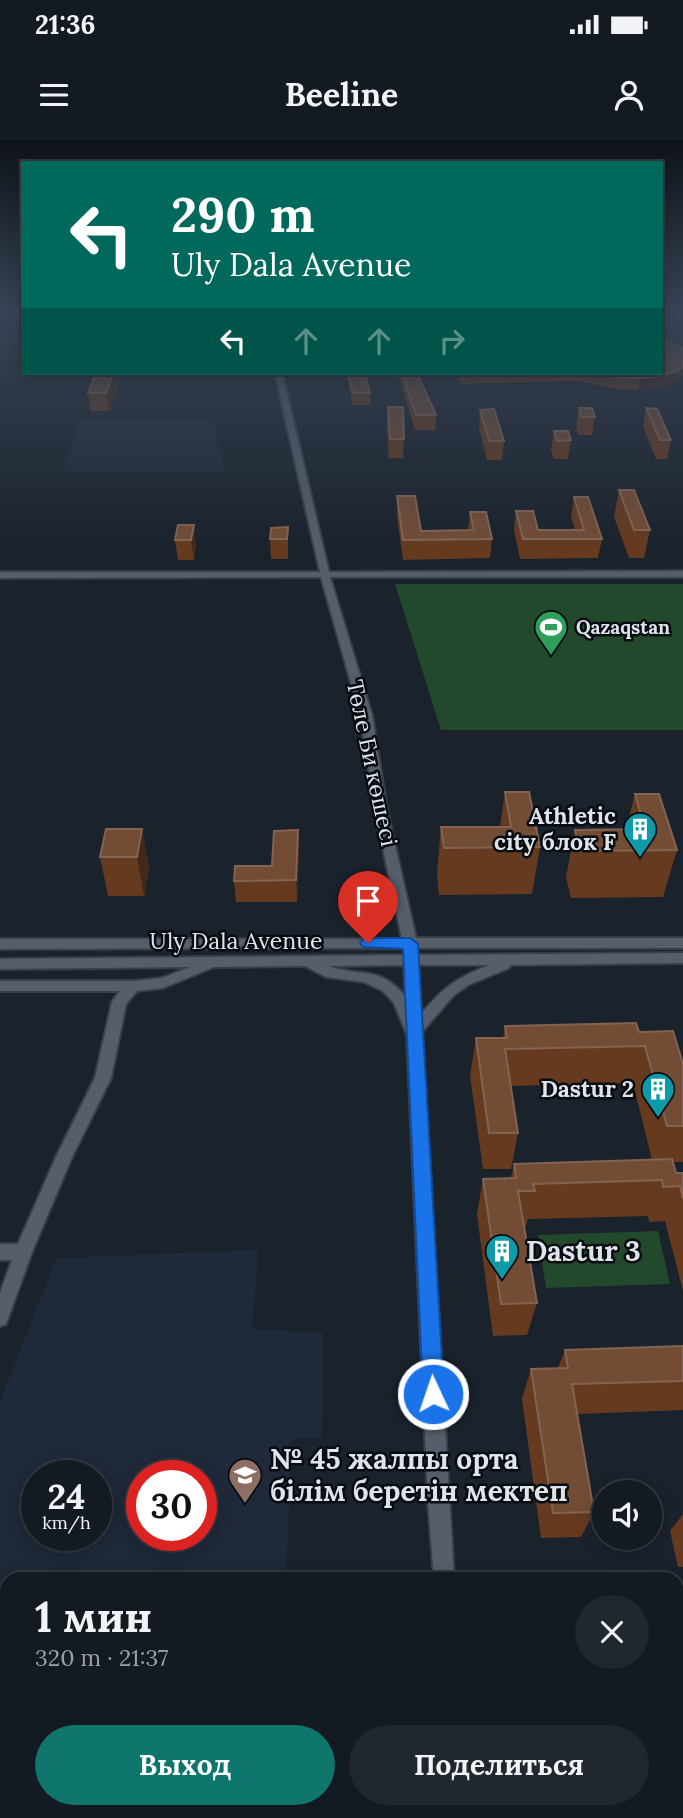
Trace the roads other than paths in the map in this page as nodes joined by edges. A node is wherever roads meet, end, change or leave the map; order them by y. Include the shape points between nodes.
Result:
1 (282, 391) edge
2 (683, 574) edge
3 (0, 575) edge
4 (325, 575) junction
5 (683, 943) edge
6 (0, 944) edge
7 (410, 952) junction
8 (683, 958) edge
9 (514, 960) junction
10 (219, 962) junction
11 (307, 962) junction
12 (0, 964) edge
13 (0, 986) edge
14 (133, 986) junction
15 (413, 1032) junction
16 (0, 1252) edge
17 (23, 1252) junction
18 (0, 1318) edge
19 (444, 1572) edge

1 - 4 street, Төле Би көшесі
2 - 4 street
3 - 4 street
4 - 7 street, Төле Би көшесі via 366,715
5 - 7 street, Uly Dala Avenue
6 - 7 street, Uly Dala Avenue
7 - 9 street, Uly Dala Avenue
7 - 11 street, Uly Dala Avenue
7 - 15 street, Төле Би көшесі
8 - 9 street, Uly Dala Avenue
9 - 15 street via 463,981
10 - 11 street, Uly Dala Avenue
10 - 12 street, Uly Dala Avenue
10 - 14 street via 163,983
11 - 15 street via 388,987 400,1000
13 - 14 street
14 - 17 street via 119,1002 103,1078
15 - 19 street, Төле Би көшесі
16 - 17 street
17 - 18 street

